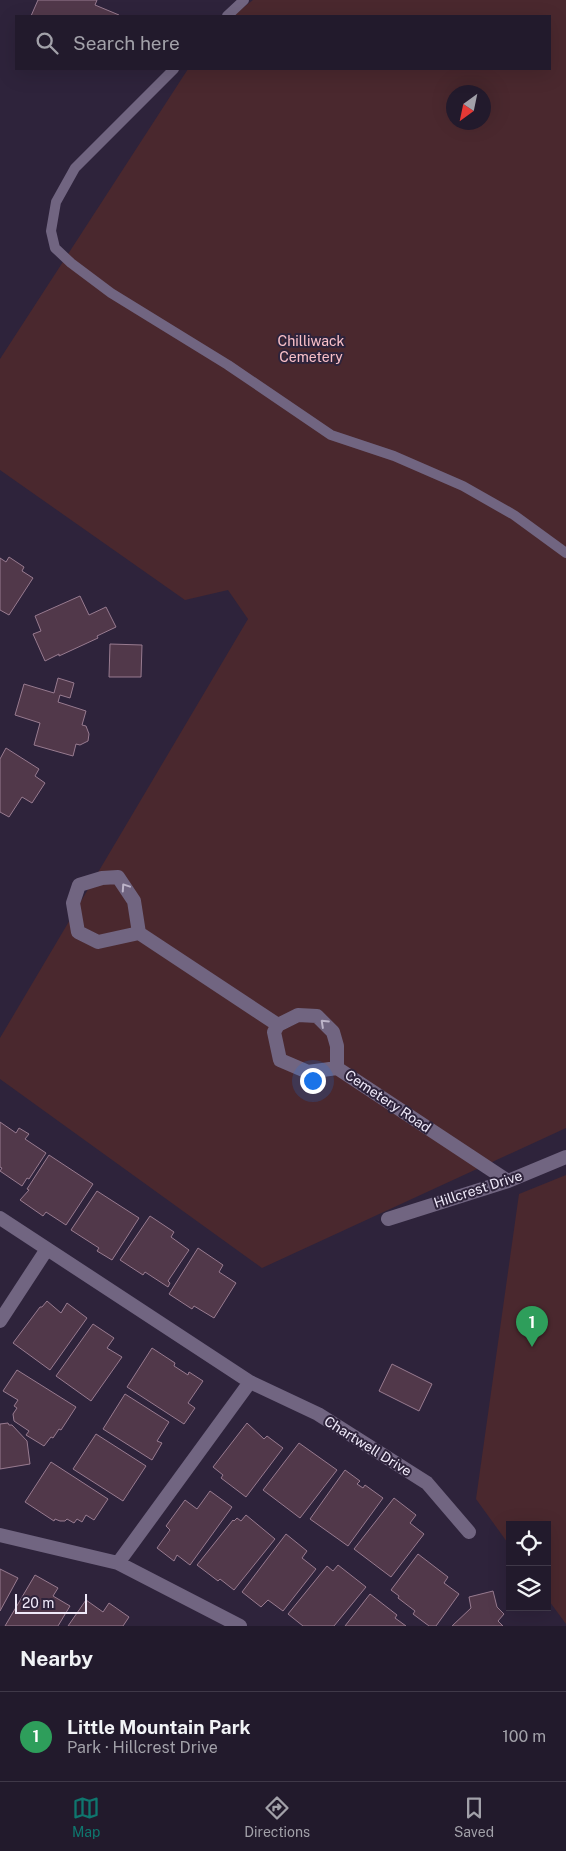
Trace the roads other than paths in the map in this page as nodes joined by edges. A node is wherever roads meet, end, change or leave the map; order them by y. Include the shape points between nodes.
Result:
1 (244, 0) edge
2 (228, 15) edge
3 (173, 70) edge
4 (566, 553) edge
5 (139, 933) junction
6 (278, 1025) junction
7 (337, 1068) junction
8 (566, 1157) edge
9 (508, 1181) junction
10 (0, 1218) edge
11 (388, 1219) dead end
12 (47, 1249) junction
13 (0, 1321) edge
14 (250, 1382) junction
15 (469, 1532) dead end
16 (0, 1535) edge
17 (118, 1563) junction
18 (240, 1626) edge

1 - 2 lane
3 - 4 lane via 75,168 56,202 51,231 55,248 71,264 112,293 228,365 331,435 394,456 463,486 514,515
5 -> 5 street via 134,900 118,877 79,885 73,903 78,932 98,942
5 - 6 street
6 - 7 street, Cemetery Road via 274,1032 280,1060 308,1072
7 -> 6 street via 338,1046 333,1032 317,1016 298,1015
7 - 9 street, Cemetery Road
8 - 9 street, Hillcrest Drive
9 - 11 street, Hillcrest Drive
10 - 12 street, Chartwell Drive
12 - 13 street
12 - 14 street, Chartwell Drive
14 - 15 street, Chartwell Drive via 318,1414 427,1483
14 - 17 street
16 - 17 street
17 - 18 street

